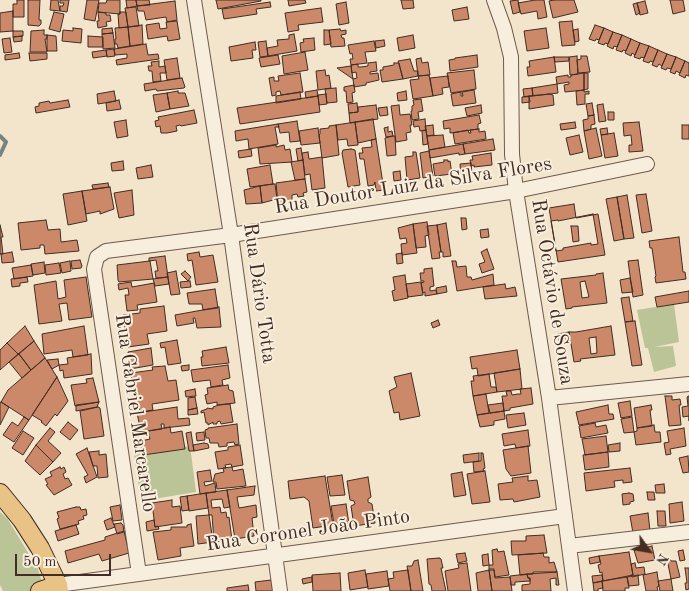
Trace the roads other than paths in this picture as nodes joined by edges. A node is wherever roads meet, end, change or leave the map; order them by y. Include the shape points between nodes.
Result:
1 (194, 0) edge
2 (494, 0) edge
3 (647, 164) dead end
4 (516, 191) junction
5 (231, 236) junction
6 (97, 258) joint
7 (689, 384) edge
8 (549, 398) junction
9 (0, 493) edge
10 (565, 516) junction
11 (689, 532) edge
12 (569, 546) junction
13 (274, 556) junction
14 (139, 574) junction
15 (58, 588) edge
16 (40, 591) edge
17 (280, 591) edge
18 (574, 591) edge

1 - 5 street, Rua Dário Totta
2 - 4 street, Rua Octávio de Souza via 511,57 512,154
3 - 4 street, Rua Doutor Luiz da Silva Flores
4 - 5 street, Rua Doutor Luiz da Silva Flores
4 - 8 street, Rua Octávio de Souza
5 - 6 street, Rua Doutor Luiz da Silva Flores via 106,251
5 - 13 street, Rua Dário Totta
6 - 14 street, Rua Gabriel Marcarello via 94,269
7 - 8 street
8 - 10 street, Rua Octávio de Souza
9 - 15 main road via 35,541
10 - 12 street, Rua Octávio de Souza
10 - 13 street, Rua Coronel João Pinto
11 - 12 street
12 - 18 street, Rua Octávio de Souza
13 - 14 street, Rua Coronel João Pinto
13 - 17 street, Rua Dário Totta
14 - 15 street, Rua Coronel João Pinto
15 - 16 main road

